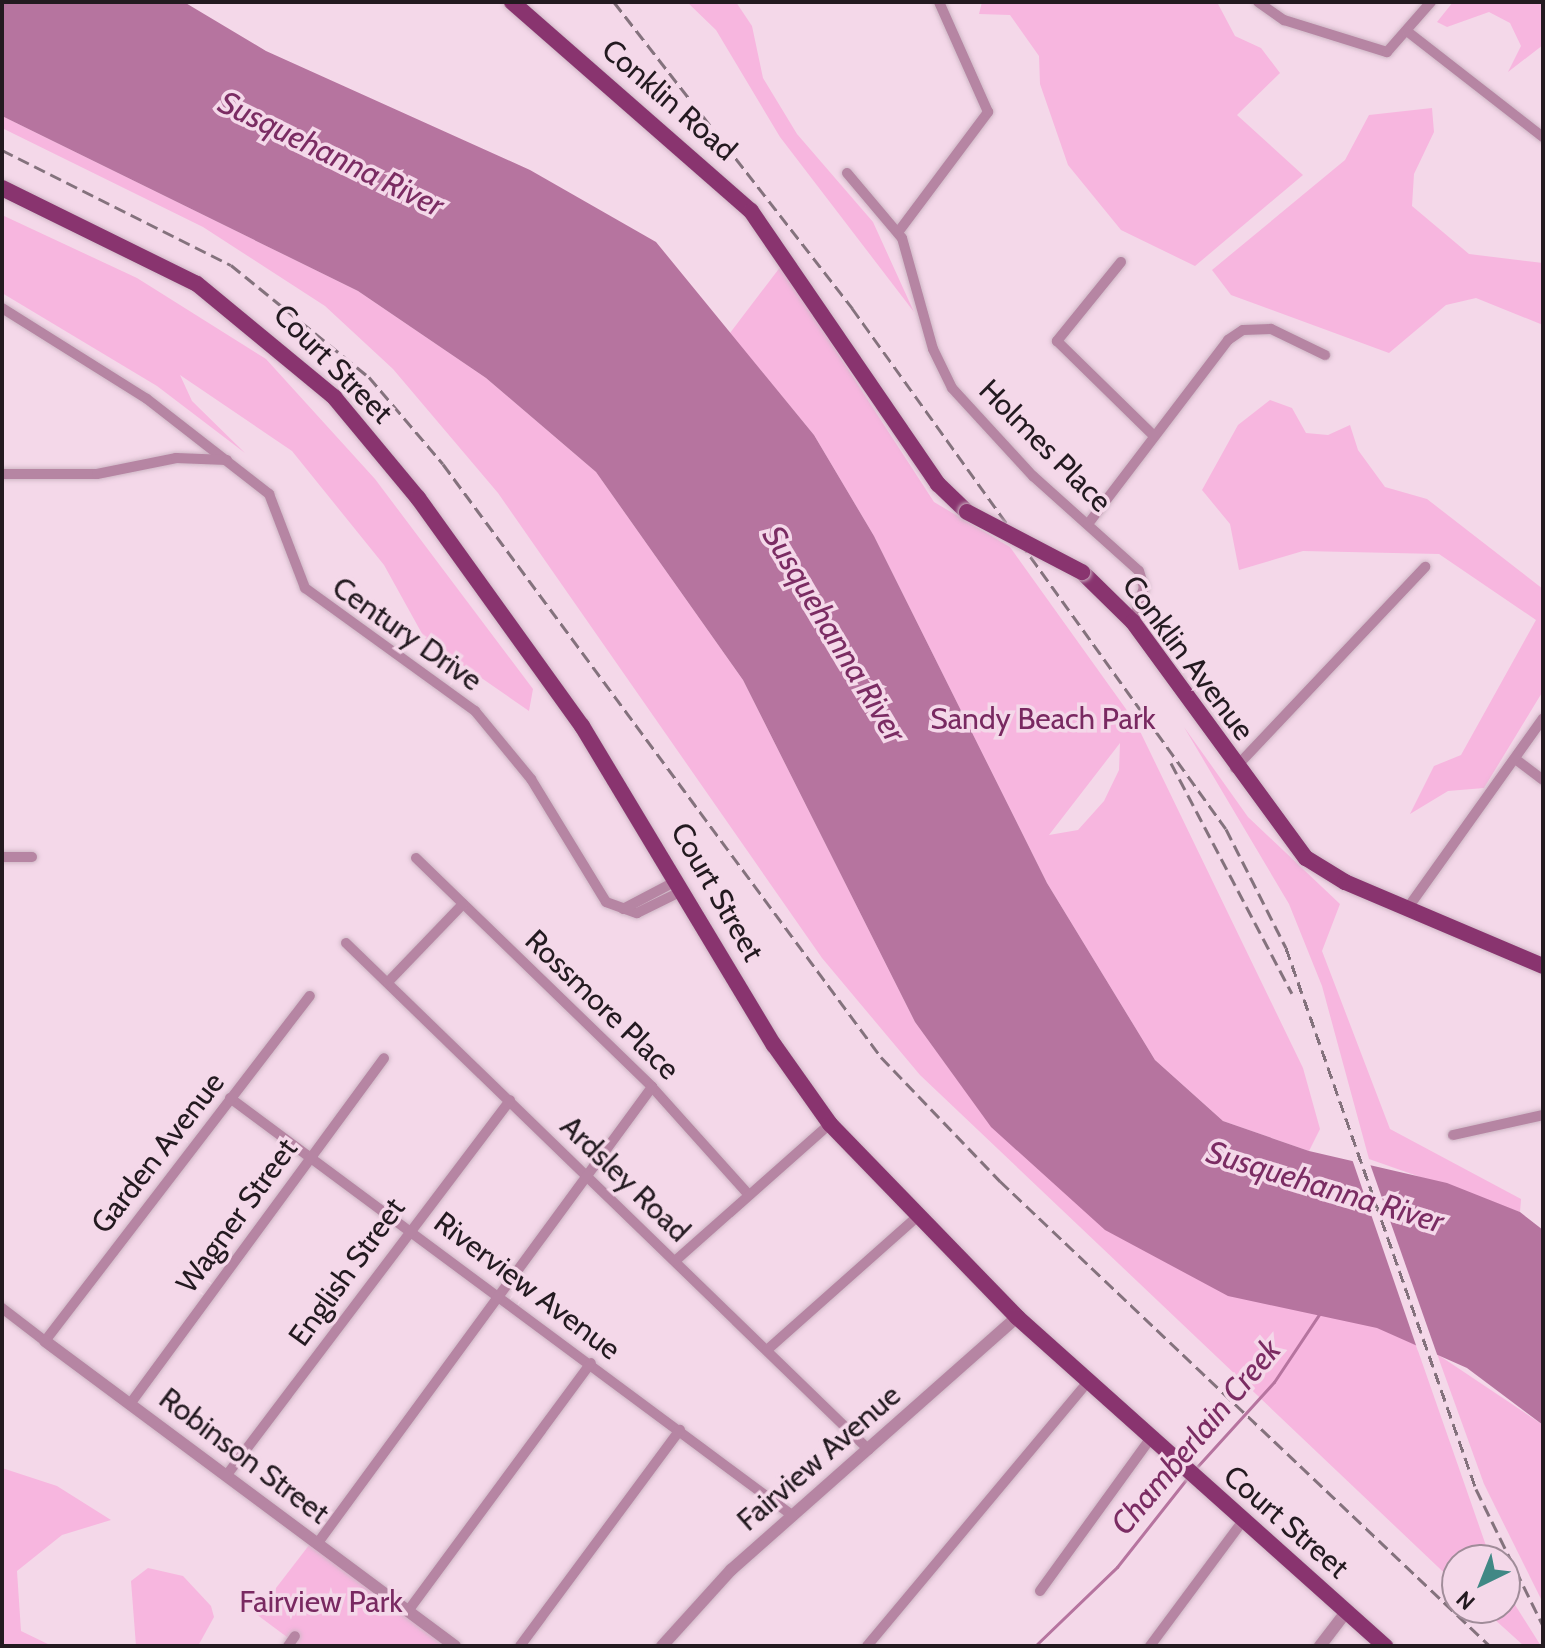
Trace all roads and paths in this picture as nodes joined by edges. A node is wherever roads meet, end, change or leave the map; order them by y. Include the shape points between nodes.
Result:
1 (512, 2) edge
2 (939, 2) edge
3 (1258, 2) edge
4 (1431, 2) edge
5 (1408, 32) junction
6 (1543, 137) edge
7 (847, 173) dead end
8 (2, 188) edge
9 (751, 211) joint
10 (899, 231) junction
11 (1121, 262) dead end
12 (2, 308) edge
13 (1325, 355) dead end
14 (1154, 436) junction
15 (227, 460) junction
16 (2, 474) edge
17 (1088, 524) junction
18 (1425, 567) dead end
19 (1133, 622) junction
20 (1543, 718) edge
21 (1518, 761) junction
22 (1235, 768) junction
23 (1543, 780) edge
24 (2, 857) edge
25 (32, 857) dead end
26 (416, 858) dead end
27 (681, 885) junction
28 (463, 904) junction
29 (1407, 909) junction
30 (346, 943) dead end
31 (1543, 966) edge
32 (388, 982) junction
33 (310, 996) dead end
34 (384, 1058) dead end
35 (652, 1087) junction
36 (230, 1098) junction
37 (510, 1100) junction
38 (1543, 1115) edge
39 (830, 1124) junction
40 (1453, 1135) dead end
41 (310, 1157) junction
42 (587, 1177) junction
43 (748, 1194) junction
44 (917, 1217) junction
45 (408, 1228) junction
46 (675, 1261) junction
47 (499, 1297) junction
48 (2, 1308) edge
49 (1017, 1317) junction
50 (45, 1341) junction
51 (767, 1350) junction
52 (591, 1363) junction
53 (1088, 1382) junction
54 (130, 1404) junction
55 (680, 1430) junction
56 (1150, 1439) junction
57 (869, 1450) junction
58 (226, 1476) junction
59 (793, 1516) junction
60 (1242, 1522) junction
61 (317, 1544) junction
62 (1040, 1591) dead end
63 (408, 1611) junction
64 (1346, 1612) junction
65 (455, 1646) edge
66 (520, 1646) edge
67 (662, 1646) edge
68 (867, 1646) edge
69 (1150, 1646) edge
70 (1320, 1646) edge
71 (1385, 1646) edge

1 - 9 main road, Conklin Road
2 - 10 street via 989,109
3 - 5 street via 1284,20 1380,52 1394,49
4 - 5 street
5 - 6 street
7 - 10 street, Holmes Place
8 - 27 main road, Court Street via 197,284 334,397 553,685
9 - 19 main road, Conklin Avenue, bridge via 938,484 967,512 1082,572
10 - 17 street, Holmes Place via 952,388
11 - 14 street via 1057,341
12 - 15 street, Century Drive via 147,399
13 - 14 street via 1271,329 1243,330 1219,349
14 - 17 street
15 - 16 street via 176,458 97,474
15 - 27 street, Century Drive via 274,501 305,588 475,711 531,779 602,897 621,909 642,912
17 - 19 street, Holmes Place via 1139,571 1144,587
18 - 22 street
19 - 22 main road, Conklin Avenue
20 - 21 street
21 - 23 street
21 - 29 street
22 - 29 main road, Conklin Avenue via 1306,858
24 - 25 street
26 - 28 street, Rossmore Place
27 - 39 main road, Court Street via 774,1045
28 - 32 street
28 - 35 street, Rossmore Place
29 - 31 main road, Conklin Avenue
30 - 32 street, Ardsley Road
32 - 37 street, Ardsley Road
33 - 36 street, Garden Avenue
34 - 41 street, Wagner Street
35 - 42 street
35 - 43 street, Rossmore Place
36 - 41 street, Riverview Avenue
36 - 50 street, Garden Avenue
37 - 42 street, Ardsley Road
37 - 45 street, English Street
38 - 40 street
39 - 43 street
39 - 44 main road, Court Street
41 - 45 street, Riverview Avenue
41 - 54 street, Wagner Street
42 - 46 street, Ardsley Road
42 - 47 street
43 - 46 street
44 - 49 main road, Court Street
44 - 51 street
45 - 47 street, Riverview Avenue
45 - 58 street, English Street
46 - 51 street, Ardsley Road
47 - 52 street, Riverview Avenue
47 - 61 street
48 - 50 street, Robinson Street
49 - 53 main road, Court Street
49 - 57 street, Fairview Avenue
50 - 54 street, Robinson Street
51 - 57 street, Ardsley Road
52 - 55 street, Riverview Avenue
52 - 63 street
53 - 56 main road, Court Street
53 - 68 street
54 - 58 street, Robinson Street
55 - 59 street, Riverview Avenue
55 - 66 street
56 - 60 main road, Court Street
56 - 62 street
57 - 59 street, Fairview Avenue
58 - 61 street, Robinson Street
59 - 67 street, Fairview Avenue via 698,1601
60 - 64 main road, Court Street
60 - 69 street
61 - 63 street, Robinson Street
63 - 65 street, Robinson Street
64 - 70 street
64 - 71 main road, Court Street

